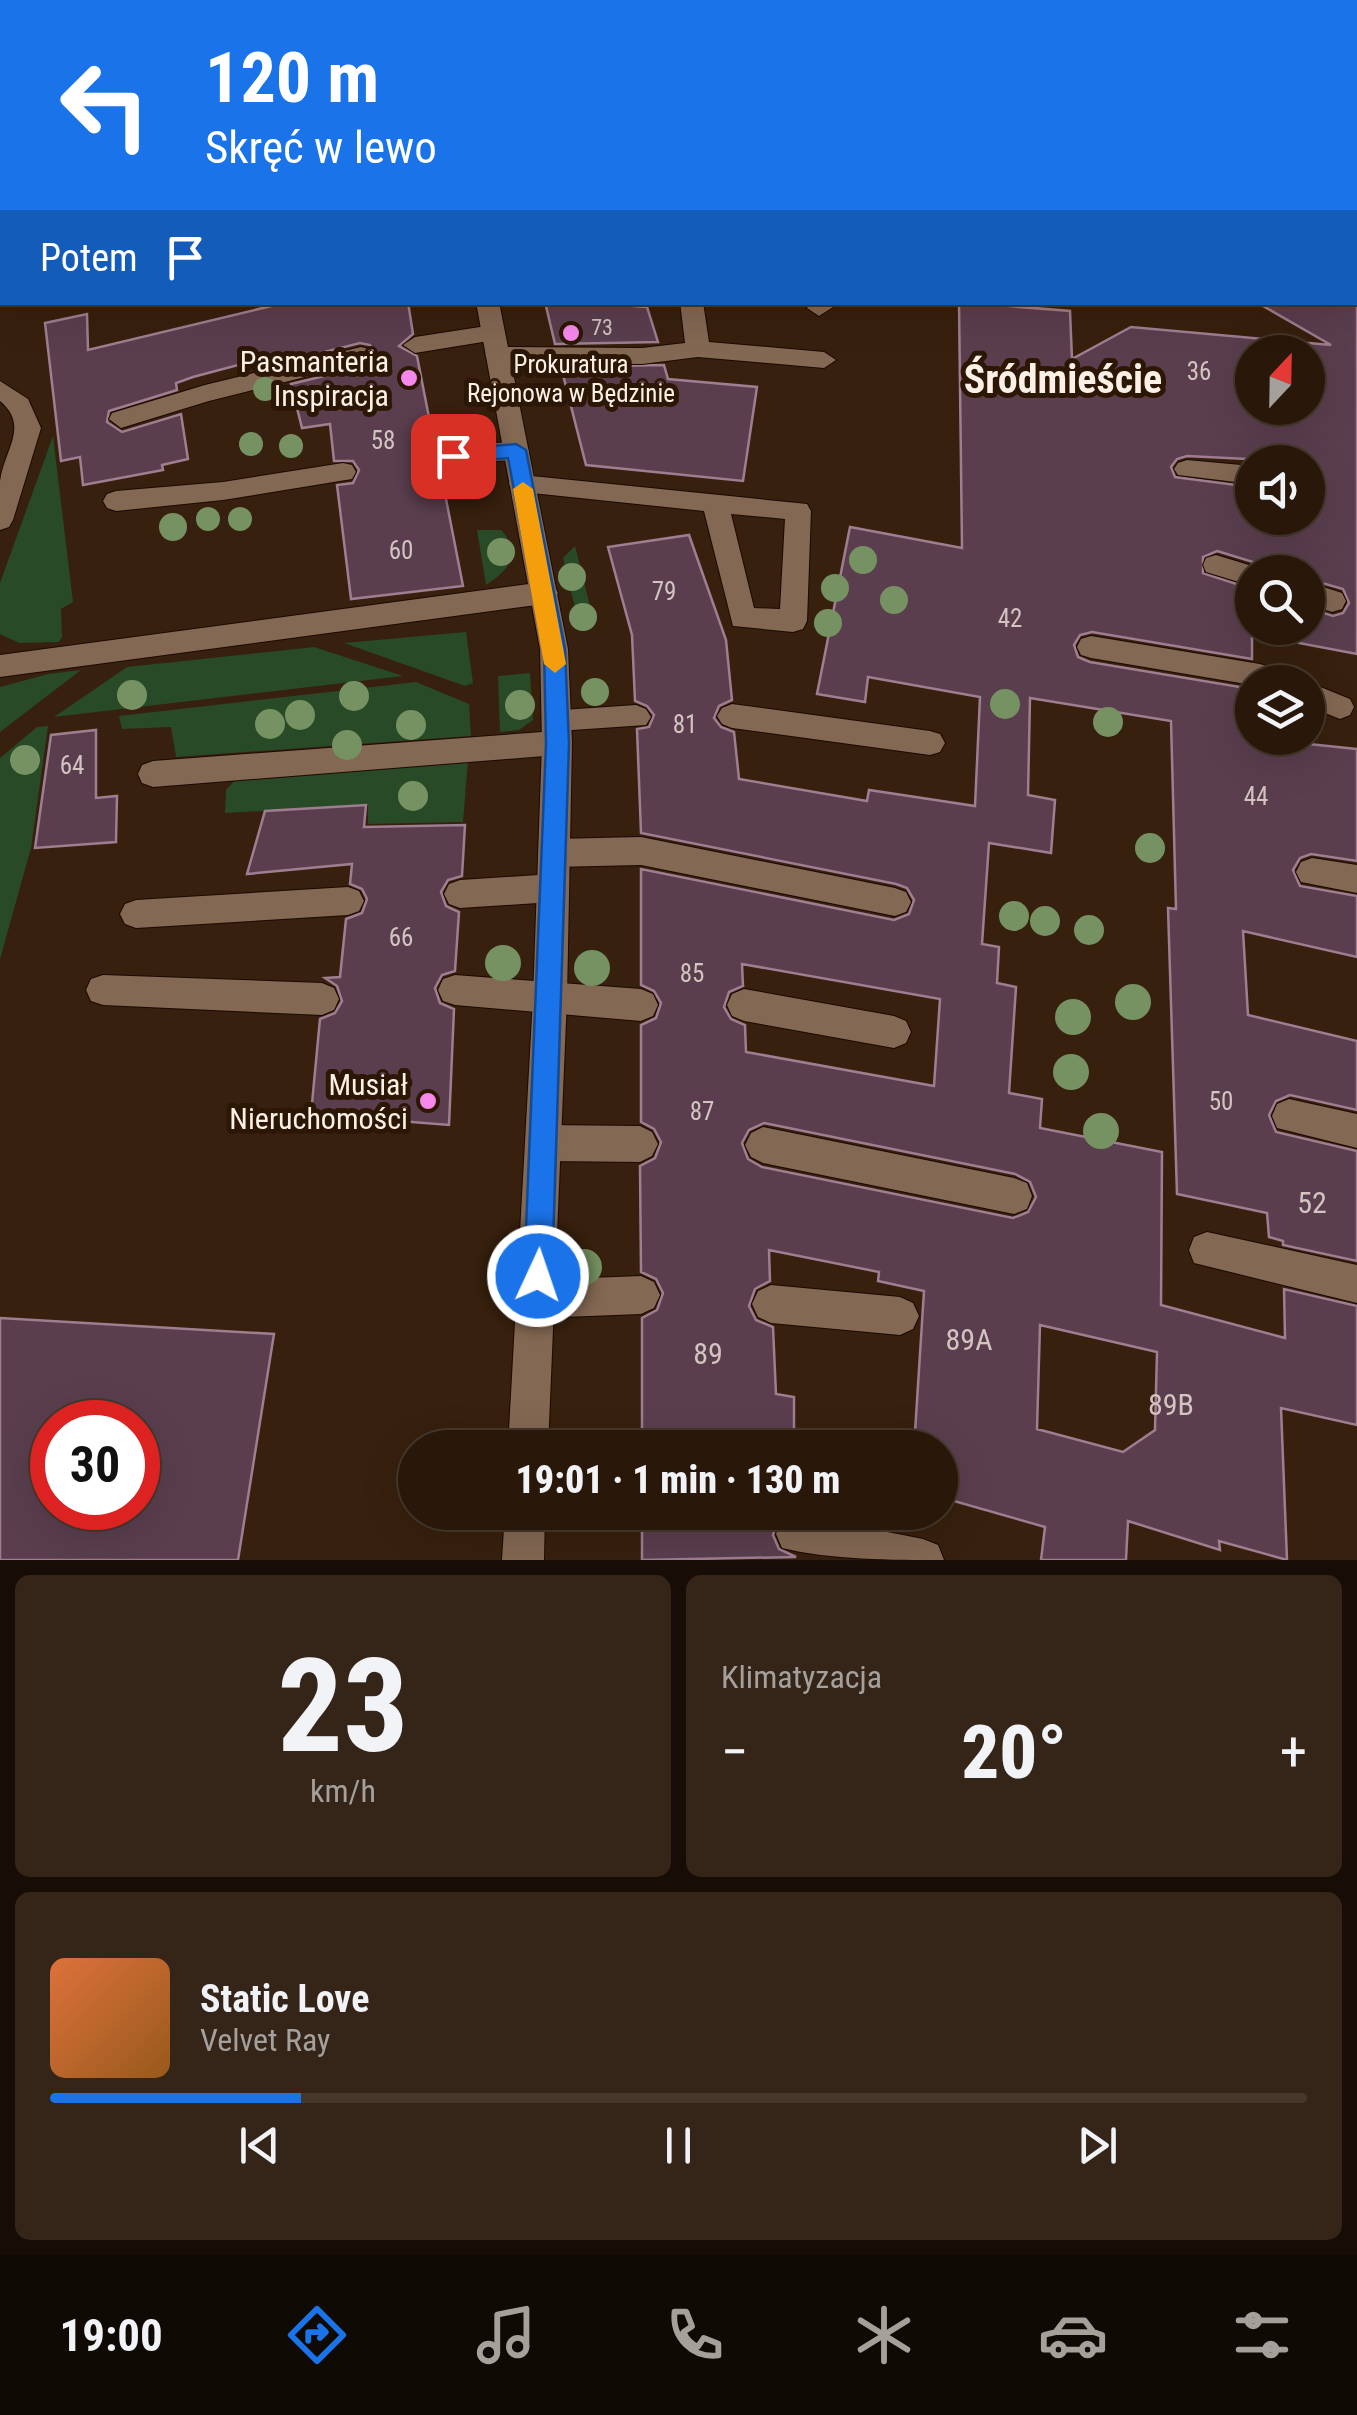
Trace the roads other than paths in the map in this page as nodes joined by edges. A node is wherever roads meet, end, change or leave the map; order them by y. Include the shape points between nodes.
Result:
1 (691, 305) edge
2 (492, 330) edge
3 (415, 345) dead end
4 (698, 349) junction
5 (360, 355) dead end
6 (824, 360) dead end
7 (0, 389) edge
8 (122, 419) dead end
9 (516, 450) junction
10 (437, 455) dead end
11 (1187, 469) dead end
12 (342, 472) dead end
13 (1235, 473) edge
14 (522, 484) junction
15 (116, 501) dead end
16 (715, 503) junction
17 (0, 520) edge
18 (1216, 565) dead end
19 (1235, 571) edge
20 (544, 594) junction
21 (1090, 647) dead end
22 (0, 666) edge
23 (1235, 671) edge
24 (1325, 700) edge
25 (1340, 706) dead end
26 (732, 716) dead end
27 (636, 717) dead end
28 (557, 731) junction
29 (930, 744) dead end
30 (153, 774) dead end
31 (554, 852) junction
32 (1312, 872) dead end
33 (1357, 879) edge
34 (553, 888) junction
35 (460, 894) dead end
36 (348, 901) dead end
37 (894, 902) dead end
38 (136, 914) dead end
39 (103, 990) dead end
40 (455, 990) dead end
41 (550, 998) junction
42 (322, 999) dead end
43 (640, 1006) dead end
44 (744, 1006) dead end
45 (894, 1032) dead end
46 (1289, 1116) dead end
47 (1357, 1131) edge
48 (545, 1143) junction
49 (640, 1144) dead end
50 (764, 1145) dead end
51 (1014, 1196) dead end
52 (1207, 1250) dead end
53 (1357, 1284) edge
54 (642, 1296) dead end
55 (536, 1299) junction
56 (771, 1304) dead end
57 (900, 1316) dead end
58 (529, 1430) edge
59 (524, 1530) edge
60 (796, 1534) dead end
61 (523, 1560) edge
62 (923, 1560) edge

1 - 4 street
2 - 3 street
2 - 4 street via 642,356
2 - 9 street
4 - 6 street
5 - 8 street
7 - 17 street via 17,400 29,428
9 - 10 street
9 - 14 street
11 - 13 street
12 - 15 street
14 - 16 street
14 - 20 street
16 - 16 street via 798,511 793,621 743,618
18 - 19 street
20 - 22 street
20 - 28 street
21 - 23 street
24 - 25 street
26 - 29 street
27 - 28 street
28 - 30 street
28 - 31 street
31 - 34 street
31 - 37 street via 641,851
32 - 33 street
34 - 35 street
34 - 41 street
36 - 38 street
39 - 42 street
40 - 41 street
41 - 43 street
41 - 48 street
44 - 45 street
46 - 47 street
48 - 49 street
48 - 55 street
50 - 51 street
52 - 53 street
54 - 55 street
55 - 58 street
56 - 57 street
59 - 61 street
60 - 62 street

